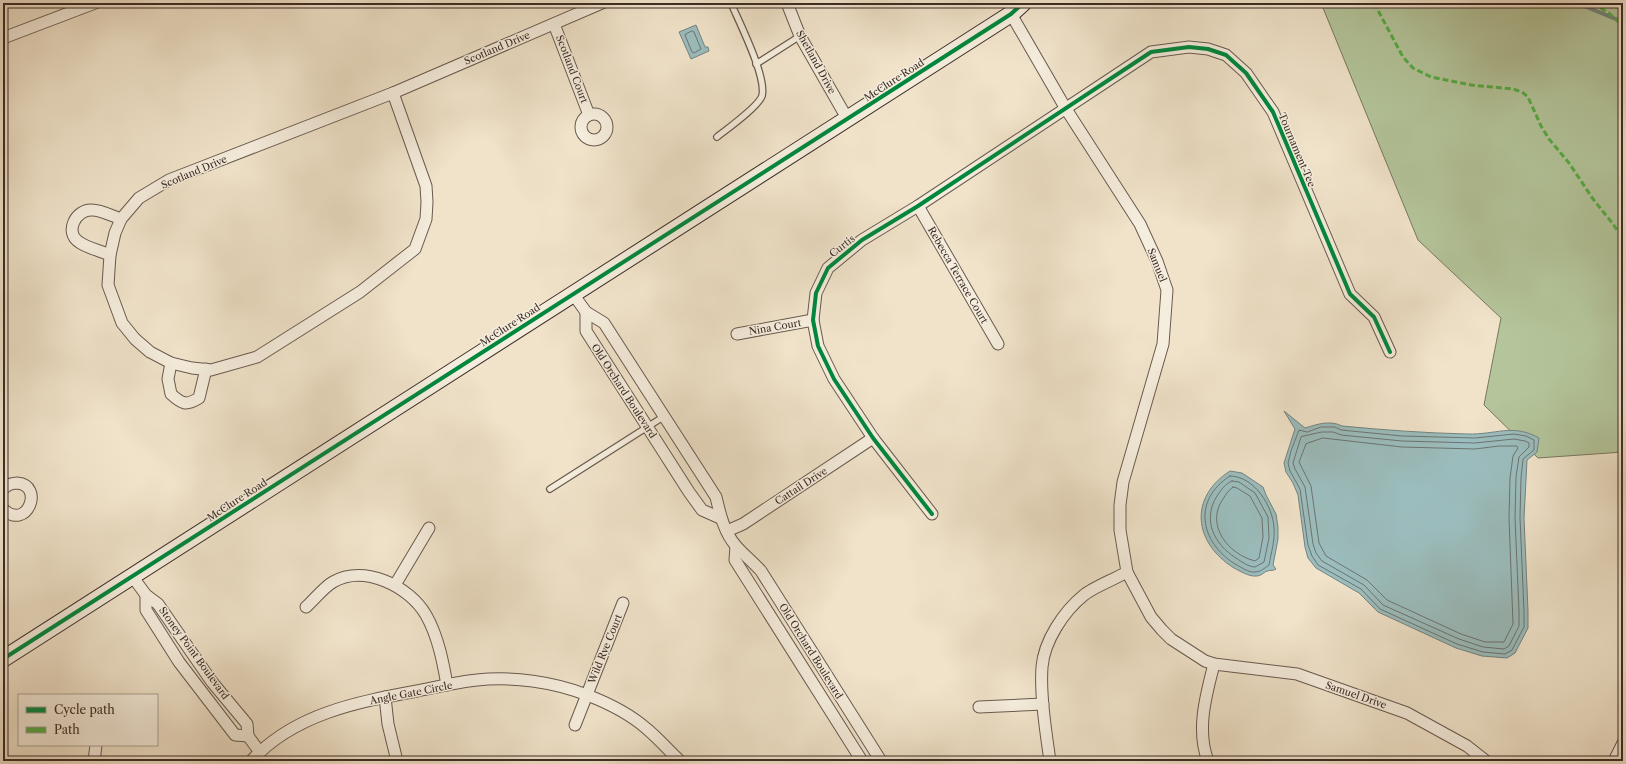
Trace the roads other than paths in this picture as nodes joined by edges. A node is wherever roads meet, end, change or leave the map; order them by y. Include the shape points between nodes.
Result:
1 (95, 3) edge
2 (602, 3) edge
3 (731, 3) edge
4 (787, 3) edge
5 (1024, 3) edge
6 (1011, 14) junction
7 (554, 24) junction
8 (800, 36) junction
9 (3, 38) edge
10 (756, 64) junction
11 (393, 93) junction
12 (1066, 109) junction
13 (589, 115) dead end
14 (848, 120) junction
15 (717, 137) dead end
16 (918, 206) junction
17 (121, 219) junction
18 (110, 255) junction
19 (573, 294) junction
20 (586, 312) junction
21 (813, 320) junction
22 (737, 334) dead end
23 (998, 344) dead end
24 (1390, 352) dead end
25 (171, 363) junction
26 (206, 369) junction
27 (663, 417) junction
28 (647, 427) junction
29 (873, 438) junction
30 (3, 489) edge
31 (550, 489) dead end
32 (3, 509) edge
33 (932, 514) dead end
34 (720, 518) junction
35 (429, 528) dead end
36 (727, 531) junction
37 (736, 546) junction
38 (1127, 572) junction
39 (132, 576) junction
40 (395, 585) junction
41 (146, 595) junction
42 (623, 603) dead end
43 (306, 607) dead end
44 (3, 659) edge
45 (1214, 664) junction
46 (447, 685) junction
47 (586, 695) junction
48 (385, 697) junction
49 (1043, 704) junction
50 (979, 707) dead end
51 (575, 725) dead end
52 (248, 736) junction
53 (1623, 743) edge
54 (96, 746) edge
55 (259, 752) junction
56 (94, 761) edge
57 (251, 761) edge
58 (397, 761) edge
59 (680, 761) edge
60 (862, 761) edge
61 (881, 761) edge
62 (1050, 761) edge
63 (1208, 761) edge
64 (1486, 761) edge
65 (1614, 761) edge

1 - 9 street
2 - 7 street, Scotland Drive
3 - 10 lane
4 - 8 street, Shetland Drive
5 - 6 street, McClure Road
6 - 12 street, Samuel
6 - 14 street, McClure Road
7 - 11 street, Scotland Drive
7 - 13 street, Scotland Court
8 - 10 lane
8 - 14 street, Shetland Drive
10 - 15 lane via 763,81 762,96 756,105
11 - 17 street, Scotland Drive via 169,180 139,198
11 - 26 street, Scotland Drive via 426,186 426,219 415,249 360,292 256,357 211,370
12 - 16 street, Curtis
12 - 24 street, Tournament Tee via 1151,52 1189,47 1208,49 1226,55 1246,73 1273,112 1350,294 1374,317
12 - 38 street, Samuel via 1140,224 1167,290 1163,344 1123,482 1120,530
14 - 19 street, McClure Road
16 - 21 street, Curtis via 862,240 828,268 816,293
16 - 23 street, Rebecca Terrace Court
17 - 18 street, Scotland Drive
17 - 18 street via 93,210 84,210 76,216 72,226 73,235 78,242
18 - 25 street, Scotland Drive via 108,285 122,323 150,352
19 - 20 street, Old Orchard Boulevard
19 - 39 street, McClure Road
20 - 27 street, Old Orchard Boulevard via 604,323
20 - 28 street, Old Orchard Boulevard via 586,331
21 - 22 street, Nina Court
21 - 29 street, Curtis via 818,346 834,379
25 - 26 street, Scotland Drive
25 - 26 street via 168,379 171,394 181,402 190,403 199,398
27 - 28 lane
27 - 34 street, Old Orchard Boulevard via 716,497
28 - 31 lane
28 - 34 street, Old Orchard Boulevard via 702,510
29 - 33 street, Curtis
29 - 36 street, Cattail Drive via 743,524
30 - 32 street via 10,484 21,484 29,490 32,500 27,510 18,515
34 - 36 street, Old Orchard Boulevard
35 - 40 street
36 - 37 street, Old Orchard Boulevard
37 - 60 street, Old Orchard Boulevard via 735,560
37 - 61 street, Old Orchard Boulevard via 761,571
38 - 45 street, Samuel Drive via 1151,617 1162,630 1182,646
38 - 49 street via 1084,595 1061,620 1047,644 1042,667
39 - 41 street, Stoney Point Boulevard
39 - 44 street, McClure Road
40 - 43 street via 372,576 353,575 333,582
40 - 46 street via 425,614 433,630
41 - 52 street, Stoney Point Boulevard via 158,604 212,682 247,724
41 - 52 street, Stoney Point Boulevard via 146,610 179,662 235,735
42 - 47 street, Wild Rye Court
45 - 63 street via 1205,700 1202,737
45 - 64 street, Samuel Drive via 1297,674 1407,713 1467,746
46 - 47 street, Angle Gate Circle via 504,679 553,685
46 - 48 street, Angle Gate Circle
47 - 51 street
47 - 59 street, Angle Gate Circle via 620,710 647,729
48 - 55 street, Angle Gate Circle via 338,708 307,720
48 - 58 street via 388,724
49 - 50 street
49 - 62 street
52 - 55 street, Stoney Point Boulevard
53 - 65 street
54 - 56 street
55 - 57 street, Angle Gate Circle

